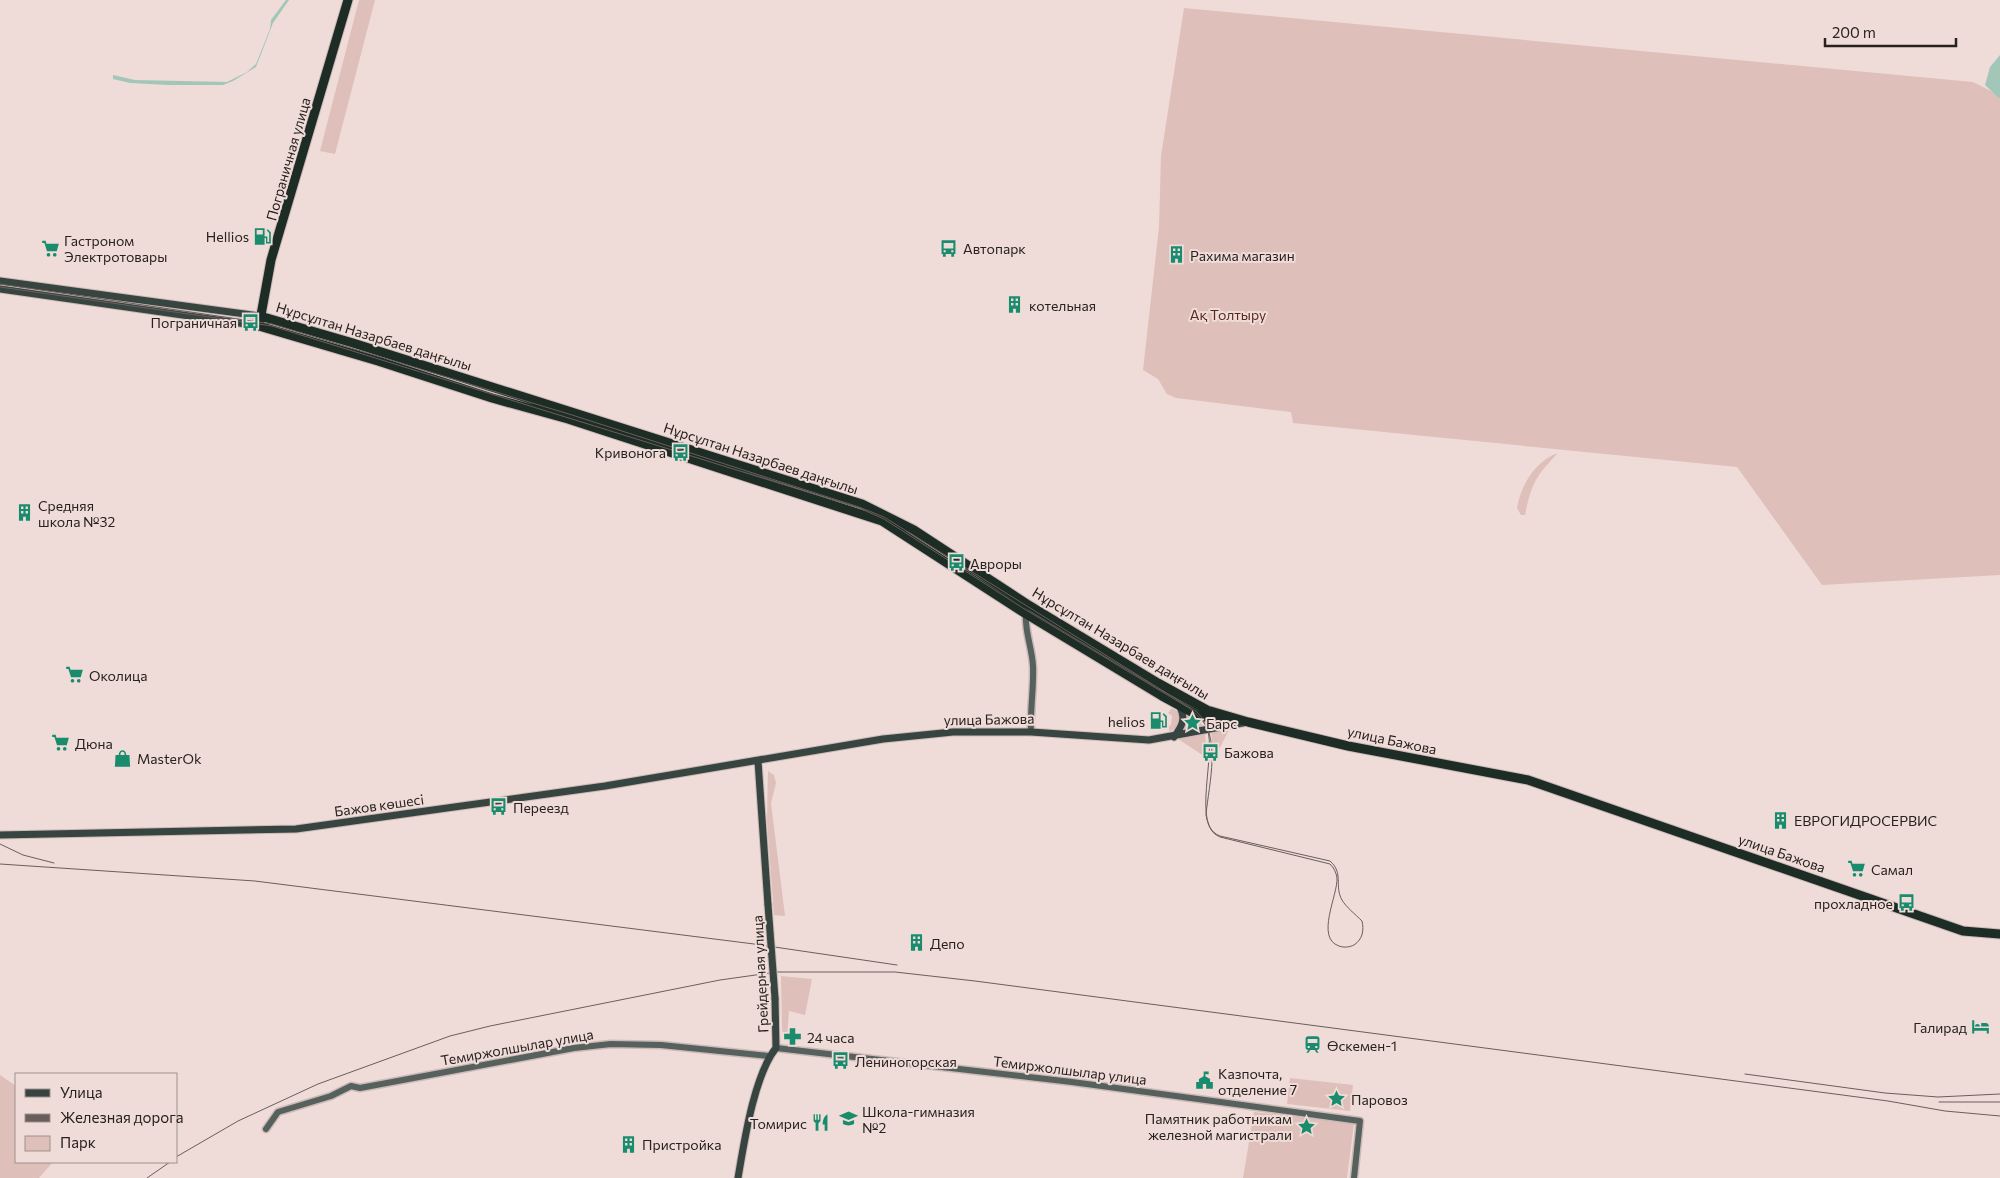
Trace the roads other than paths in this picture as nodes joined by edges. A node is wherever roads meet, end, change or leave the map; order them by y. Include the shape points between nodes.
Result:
1 (348, 0) edge
2 (0, 281) edge
3 (0, 289) edge
4 (260, 316) junction
5 (259, 326) junction
6 (1027, 604) junction
7 (1026, 614) junction
8 (1178, 705) junction
9 (1248, 722) junction
10 (1031, 732) junction
11 (1174, 737) junction
12 (758, 761) junction
13 (0, 835) edge
14 (2000, 934) edge
15 (776, 1048) junction
16 (769, 1056) junction
17 (266, 1129) dead end
18 (738, 1178) edge
19 (1354, 1178) edge

1 - 4 highway, Пограничная улица via 272,257
2 - 4 main road, Нұрсұлтан Назарбаев даңғылы
3 - 5 main road, Нұрсұлтан Назарбаев даңғылы
4 - 5 highway, Пограничная улица
4 - 6 highway, Нұрсұлтан Назарбаев даңғылы via 862,504 914,530
5 - 7 highway, Нұрсұлтан Назарбаев даңғылы via 858,511 908,536
6 - 7 street
6 - 9 highway, Нұрсұлтан Назарбаев даңғылы via 1190,701 1207,710
7 - 8 highway, Нұрсұлтан Назарбаев даңғылы
7 - 10 street via 1033,668
8 - 9 highway, Нұрсұлтан Назарбаев даңғылы via 1197,715
8 - 11 main road via 1184,714
9 - 11 main road, улица Бажова
9 - 14 highway, улица Бажова via 1348,746 1528,780 1963,930
10 - 11 main road, улица Бажова via 1141,740
10 - 12 main road, улица Бажова via 952,732 883,739
12 - 13 main road, Бажов көшесі via 296,829
12 - 15 main road, Грейдерная улица, bridge
15 - 16 main road, Грейдерная улица
15 - 19 street, Темиржолшылар улица via 1064,1081 1360,1121
16 - 17 street, Темиржолшылар улица via 661,1045 611,1044 574,1048 360,1088 351,1086 331,1096 278,1112
16 - 18 main road, Грейдерная улица via 749,1120

